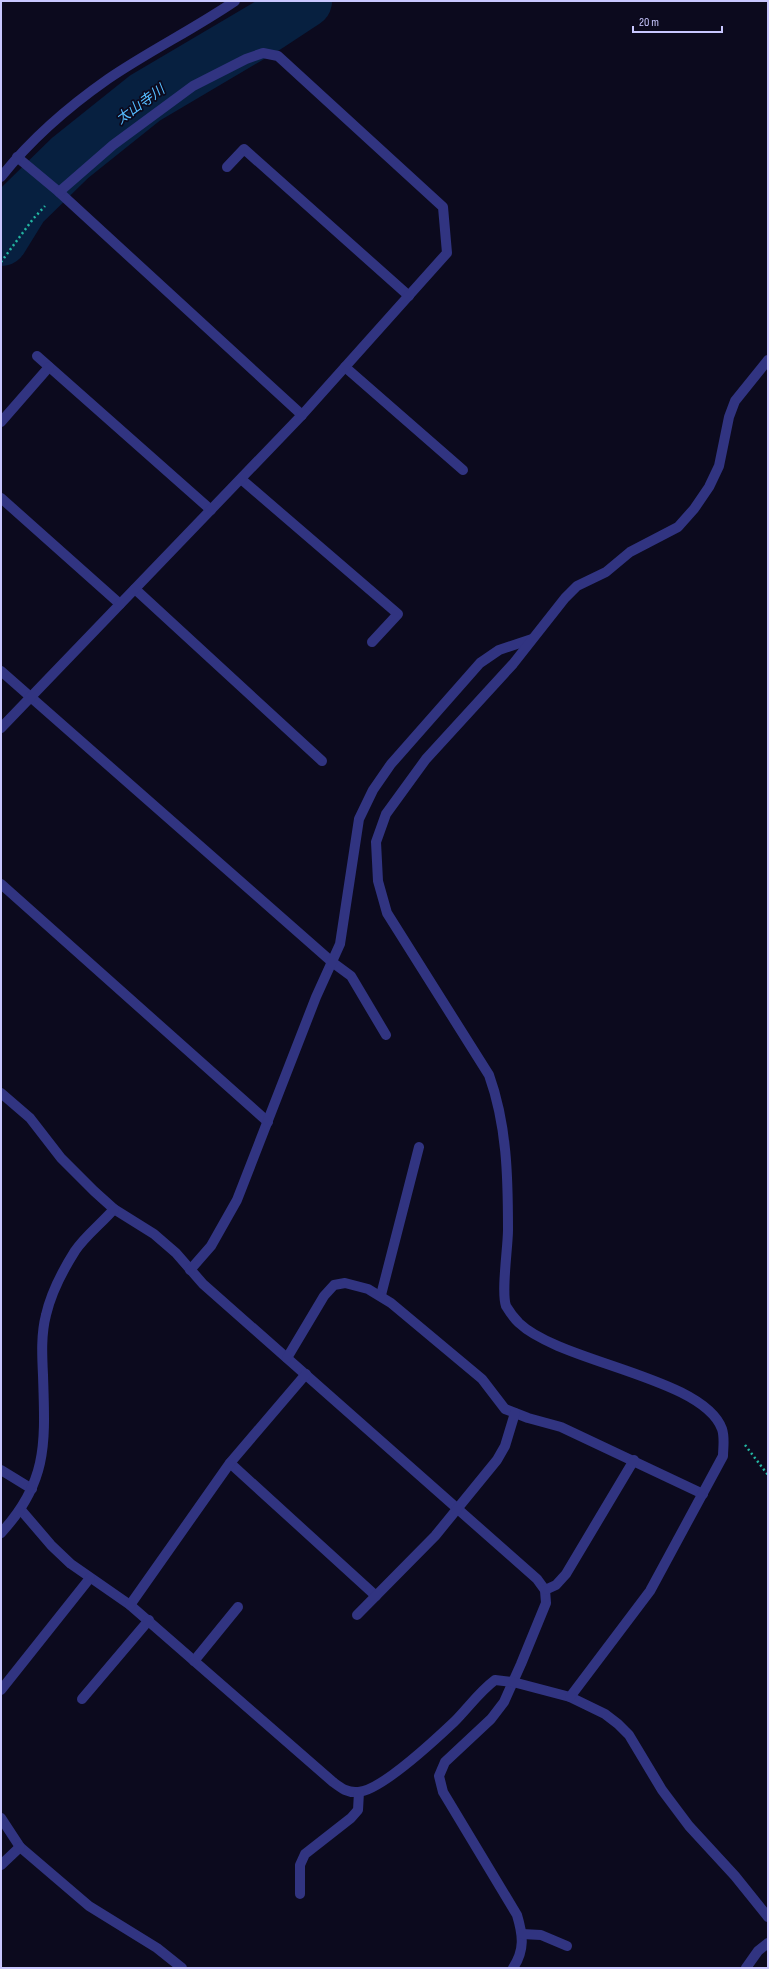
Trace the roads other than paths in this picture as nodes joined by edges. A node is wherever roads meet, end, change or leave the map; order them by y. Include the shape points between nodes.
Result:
1 (235, 1) edge
2 (17, 157) junction
3 (227, 167) dead end
4 (1, 177) edge
5 (57, 191) junction
6 (409, 296) junction
7 (37, 356) dead end
8 (768, 360) edge
9 (49, 367) junction
10 (345, 367) junction
11 (302, 415) junction
12 (1, 422) edge
13 (463, 470) dead end
14 (241, 479) junction
15 (1, 498) edge
16 (211, 510) junction
17 (135, 589) junction
18 (120, 604) junction
19 (532, 639) junction
20 (372, 642) dead end
21 (1, 671) edge
22 (31, 697) junction
23 (1, 728) edge
24 (322, 761) dead end
25 (1, 884) edge
26 (332, 962) junction
27 (386, 1035) dead end
28 (1, 1093) edge
29 (268, 1122) junction
30 (420, 1147) dead end
31 (114, 1209) junction
32 (190, 1270) junction
33 (381, 1295) junction
34 (287, 1358) junction
35 (306, 1374) junction
36 (515, 1413) junction
37 (634, 1460) junction
38 (230, 1463) junction
39 (1, 1470) edge
40 (32, 1489) junction
41 (703, 1494) junction
42 (457, 1508) junction
43 (21, 1510) junction
44 (1, 1533) edge
45 (90, 1578) junction
46 (545, 1590) junction
47 (376, 1596) junction
48 (130, 1605) junction
49 (238, 1607) dead end
50 (357, 1615) dead end
51 (148, 1620) junction
52 (194, 1661) junction
53 (513, 1682) junction
54 (1, 1690) edge
55 (570, 1697) junction
56 (82, 1699) dead end
57 (359, 1792) junction
58 (1, 1818) edge
59 (20, 1847) junction
60 (1, 1865) edge
61 (300, 1894) dead end
62 (768, 1917) edge
63 (522, 1934) junction
64 (768, 1943) edge
65 (567, 1946) dead end
66 (182, 1968) edge
67 (513, 1968) edge
68 (746, 1968) edge

1 - 2 street via 109,78 70,106
2 - 4 street
2 - 5 street
3 - 6 street via 244,149
5 - 6 street via 113,145 193,86 263,53 278,56 443,207 447,253
5 - 11 street
6 - 10 street
7 - 9 street
8 - 19 street via 735,402 729,417 719,466 694,509 678,527 630,552 606,572 577,586
9 - 12 street
9 - 16 street
10 - 11 street
10 - 13 street
11 - 14 street
14 - 16 street
14 - 20 street via 398,614
15 - 18 street
16 - 17 street
17 - 18 street
17 - 24 street
18 - 22 street
19 - 26 street via 499,650 480,663 391,764 373,790 359,819 340,944
19 - 41 street via 513,664 426,759 386,814 376,842 378,881 387,913 489,1075 499,1101 507,1177 506,1305 529,1332 551,1343 677,1391 704,1406 722,1429 724,1443 723,1456
21 - 22 street
22 - 23 street
22 - 26 street
25 - 29 street
26 - 27 street via 351,976
26 - 29 street
28 - 31 street via 30,1118 61,1158
29 - 32 street via 237,1200 211,1246
30 - 33 street
31 - 32 street via 154,1234 176,1253
31 - 40 street via 76,1250 57,1285 46,1314 42,1342 45,1439
32 - 34 street
33 - 34 street via 345,1283 334,1285 324,1296
33 - 36 street via 482,1379 505,1410
34 - 35 street
35 - 38 street
35 - 42 street
36 - 37 street via 561,1427
36 - 42 street via 505,1446 497,1460
37 - 41 street
37 - 46 street via 566,1574 556,1585
38 - 47 street
38 - 48 street
39 - 40 street
40 - 43 street
41 - 55 street via 650,1590
42 - 46 street via 537,1579
42 - 47 street via 435,1536
43 - 44 street
43 - 45 street via 51,1545
45 - 48 street via 113,1591
45 - 54 street
46 - 53 street via 546,1603
47 - 50 street
48 - 51 street
49 - 52 street
51 - 52 street
51 - 56 street
52 - 57 street via 333,1782 346,1791
53 - 55 street
53 - 57 street via 495,1680 485,1687 455,1721 419,1754 385,1780
53 - 63 street via 504,1702 445,1762 438,1776 443,1792 517,1915
55 - 62 street via 605,1714 629,1735 662,1790 689,1826
57 - 61 street via 358,1810 305,1854 300,1865
58 - 59 street
59 - 60 street
59 - 66 street via 89,1906 157,1948
63 - 65 street via 541,1935
63 - 67 street via 522,1948
64 - 68 street

